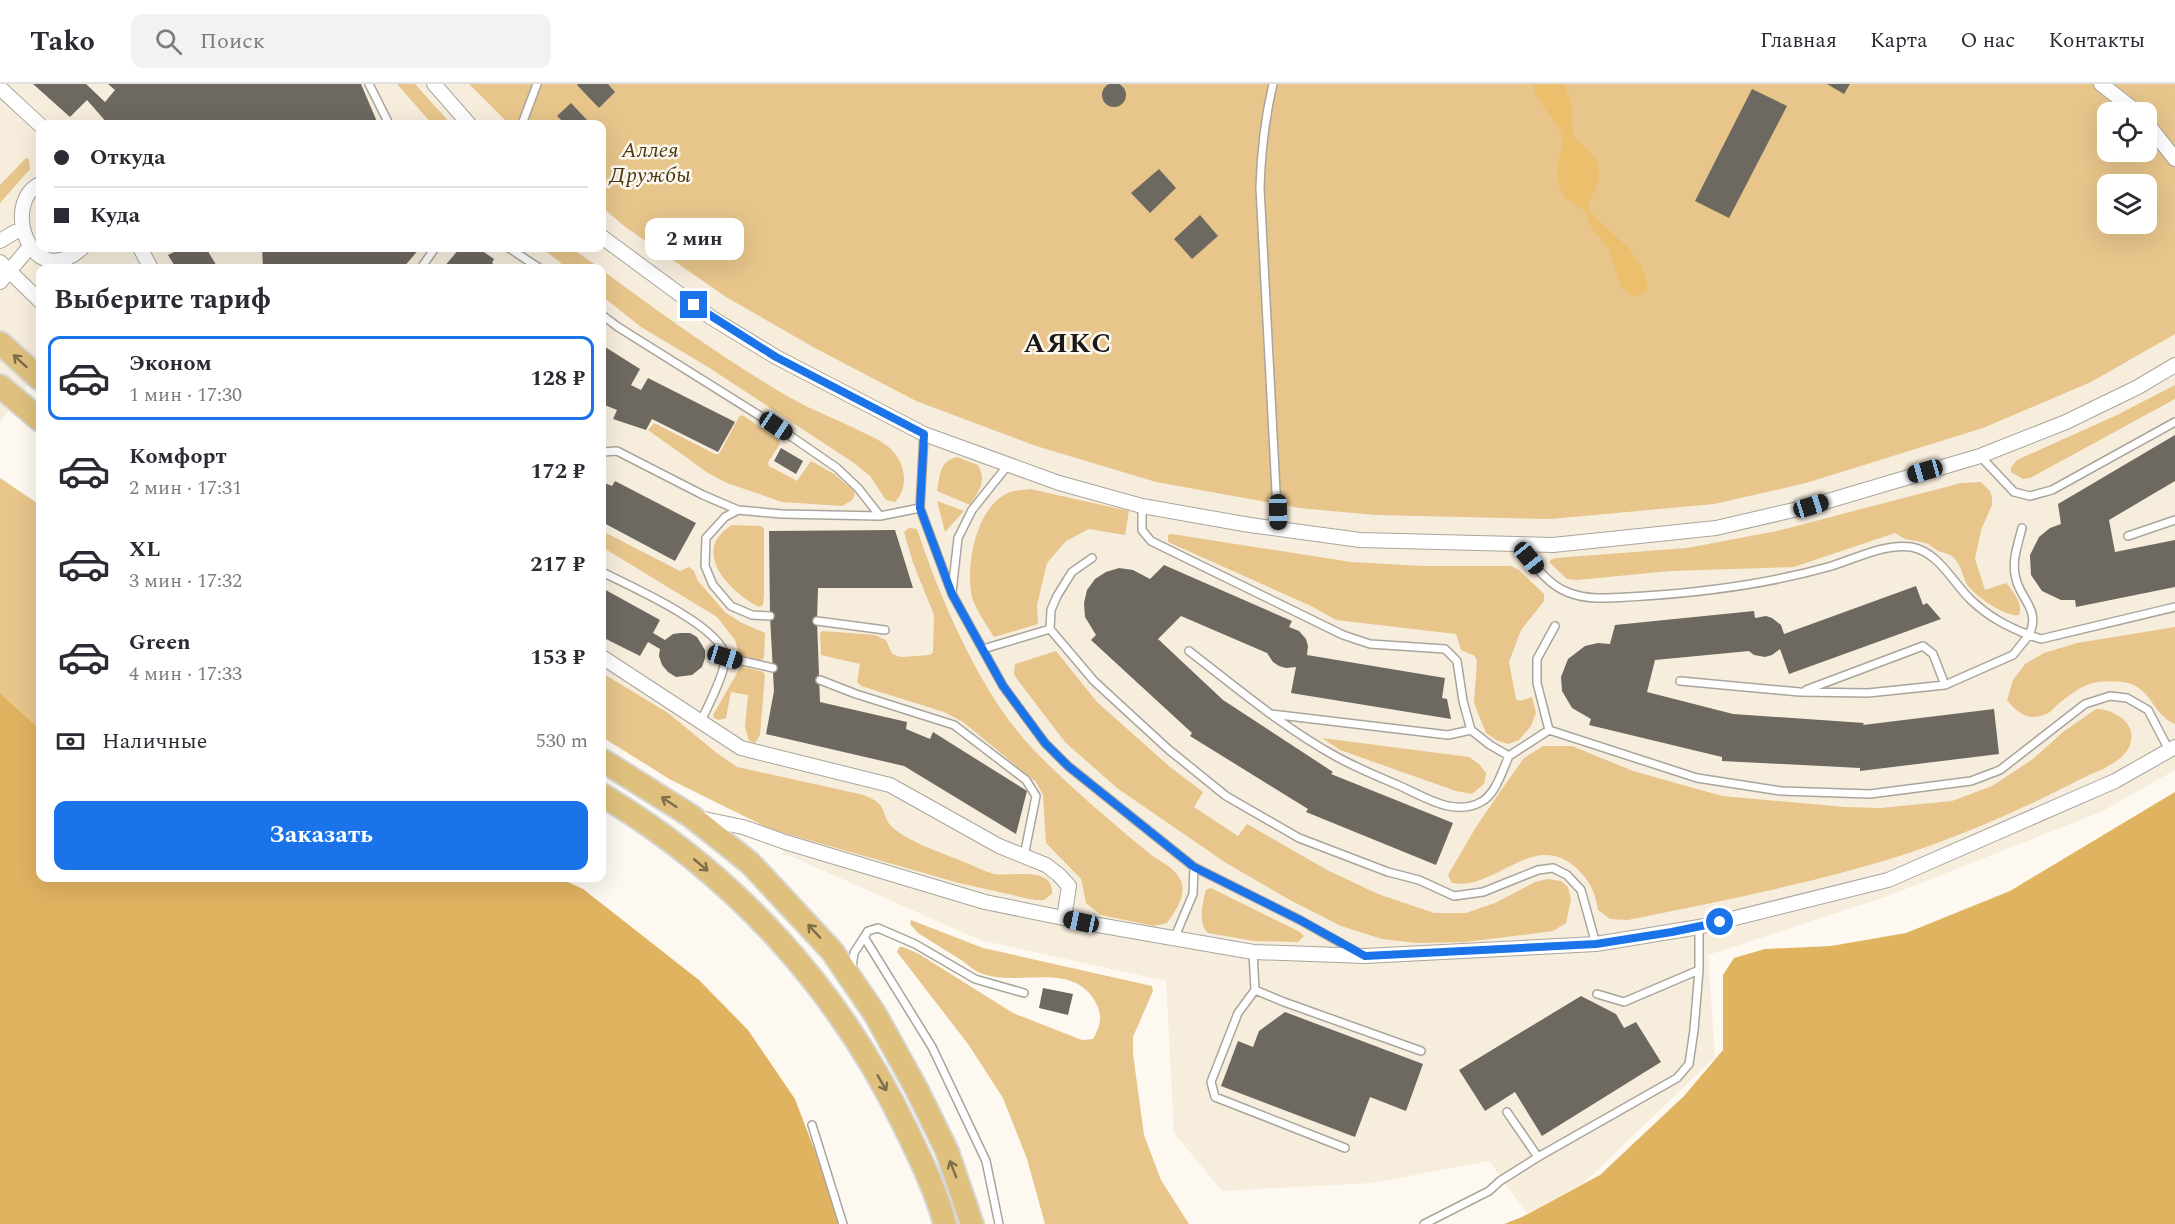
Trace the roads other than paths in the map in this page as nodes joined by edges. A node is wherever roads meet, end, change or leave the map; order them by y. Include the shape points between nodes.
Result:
1 (369, 84) edge
2 (434, 84) edge
3 (537, 84) edge
4 (1273, 84) edge
5 (2101, 84) edge
6 (0, 88) edge
7 (2125, 102) edge
8 (387, 120) edge
9 (466, 120) edge
10 (524, 120) edge
11 (36, 121) edge
12 (2157, 136) edge
13 (2175, 159) edge
14 (36, 185) edge
15 (15, 232) junction
16 (606, 240) edge
17 (0, 241) edge
18 (27, 250) junction
19 (77, 252) edge
20 (515, 252) edge
21 (533, 264) edge
22 (5, 267) edge
23 (0, 282) edge
24 (36, 297) edge
25 (606, 318) edge
26 (0, 343) edge
27 (2175, 365) edge
28 (36, 375) edge
29 (0, 386) edge
30 (36, 417) edge
31 (2175, 422) edge
32 (924, 434) junction
33 (606, 452) edge
34 (1980, 456) junction
35 (1008, 465) junction
36 (1143, 506) junction
37 (920, 508) junction
38 (738, 510) junction
39 (880, 516) junction
40 (2175, 520) edge
41 (2022, 528) dead end
42 (1278, 529) junction
43 (2128, 536) dead end
44 (1517, 544) junction
45 (1092, 558) dead end
46 (606, 574) edge
47 (952, 594) junction
48 (2175, 607) edge
49 (770, 616) dead end
50 (817, 621) dead end
51 (1555, 626) dead end
52 (1050, 629) junction
53 (885, 630) dead end
54 (2029, 635) junction
55 (983, 649) junction
56 (1189, 651) dead end
57 (725, 657) junction
58 (606, 660) edge
59 (773, 669) dead end
60 (820, 680) dead end
61 (1680, 681) dead end
62 (1945, 685) junction
63 (1800, 692) junction
64 (1270, 713) junction
65 (701, 721) junction
66 (1471, 730) junction
67 (1549, 730) junction
68 (2172, 749) edge
69 (1509, 756) junction
70 (606, 763) edge
71 (606, 798) edge
72 (691, 816) junction
73 (1024, 856) junction
74 (1194, 867) junction
75 (1064, 918) junction
76 (1699, 927) junction
77 (864, 937) junction
78 (1174, 939) junction
79 (1596, 944) junction
80 (1253, 952) junction
81 (1365, 956) junction
82 (1699, 970) junction
83 (850, 976) junction
84 (1256, 990) junction
85 (1024, 993) dead end
86 (1597, 994) dead end
87 (1422, 1051) dead end
88 (1507, 1112) dead end
89 (812, 1125) dead end
90 (1345, 1148) dead end
91 (1538, 1157) junction
92 (843, 1224) edge
93 (945, 1224) edge
94 (972, 1224) edge
95 (999, 1224) edge
96 (1424, 1224) edge

1 - 8 lane
2 - 9 street
3 - 10 lane
4 - 42 lane via 1260,188
5 - 7 street
6 - 11 street
12 - 13 street
14 - 15 street via 16,206
15 - 17 street
15 - 18 street
16 - 32 street via 739,335
18 - 19 street via 50,260
18 - 22 street
20 - 21 lane
22 - 23 street
22 - 24 street
25 - 39 lane via 837,468
28 -> 26 main road
27 - 34 street via 2066,422
29 - 30 main road
31 - 34 lane via 2052,490 2030,496 2014,492
32 - 35 street
32 - 37 lane
33 - 38 lane via 617,451
34 - 44 street via 1811,506 1716,528 1553,545
35 - 36 street
35 - 47 lane via 972,510 958,538
36 - 42 street
36 - 66 lane via 1142,530 1151,541 1343,635 1370,644 1445,650 1457,661
37 - 39 lane
37 - 47 lane
38 - 39 lane
38 - 49 lane via 725,517 706,538 705,566 713,585 731,606 752,615
40 - 43 lane
41 - 54 lane via 2014,562 2016,579 2031,606 2033,626
42 - 44 street via 1360,540
44 - 54 lane via 1540,573 1565,592 1597,599 1776,581 1888,548 1909,547 1937,560 1971,600 2003,625
45 - 52 lane via 1072,572 1057,596
46 - 57 lane via 702,627 720,645
47 - 55 lane
48 - 54 lane via 2041,639
50 - 53 lane
51 - 67 lane via 1537,659 1537,683
52 - 55 lane
52 - 79 lane via 1094,681 1168,748 1226,796 1253,812 1299,838 1454,896 1483,892 1553,868 1568,875 1581,890
54 - 62 lane via 2013,655
55 - 74 lane via 1003,686 1045,743 1085,781
56 - 64 lane
57 - 59 lane
57 - 65 lane via 716,691
58 - 65 street
60 - 73 lane via 954,725 1026,780 1036,796
61 - 63 lane
62 - 63 lane via 1868,693
62 - 63 lane via 1933,654 1923,646
64 - 66 lane via 1448,735
64 - 69 lane via 1338,758 1441,805 1461,809 1489,795
65 - 73 street via 741,748 890,785
66 - 69 lane
67 - 68 lane via 1697,778 1781,792 1870,795 1971,781 2000,770 2085,704 2110,696 2127,698 2148,710
67 - 69 lane
68 - 76 street via 2115,781 1888,880
72 -> 70 main road
71 -> 93 main road via 674,842 729,889 814,980 853,1032 892,1100
72 - 75 street via 743,827 985,902
83 -> 72 main road via 832,951 750,863
73 - 75 street via 1046,865 1069,886
74 - 78 lane via 1193,894
74 - 81 lane
75 - 78 street
76 - 79 street
76 - 82 lane
77 - 83 lane via 854,953
77 - 85 lane via 878,928 915,944 975,980
77 - 95 lane via 932,1047 986,1161
78 - 80 street
79 - 81 street
80 - 81 street
80 - 84 lane
82 - 86 lane via 1624,1002
82 - 91 lane via 1689,1064 1677,1078
94 -> 83 main road via 946,1151 916,1088
84 - 87 lane
84 - 90 lane via 1238,1013 1211,1082 1215,1097
88 - 91 lane
89 - 92 lane
91 - 96 lane via 1489,1191

